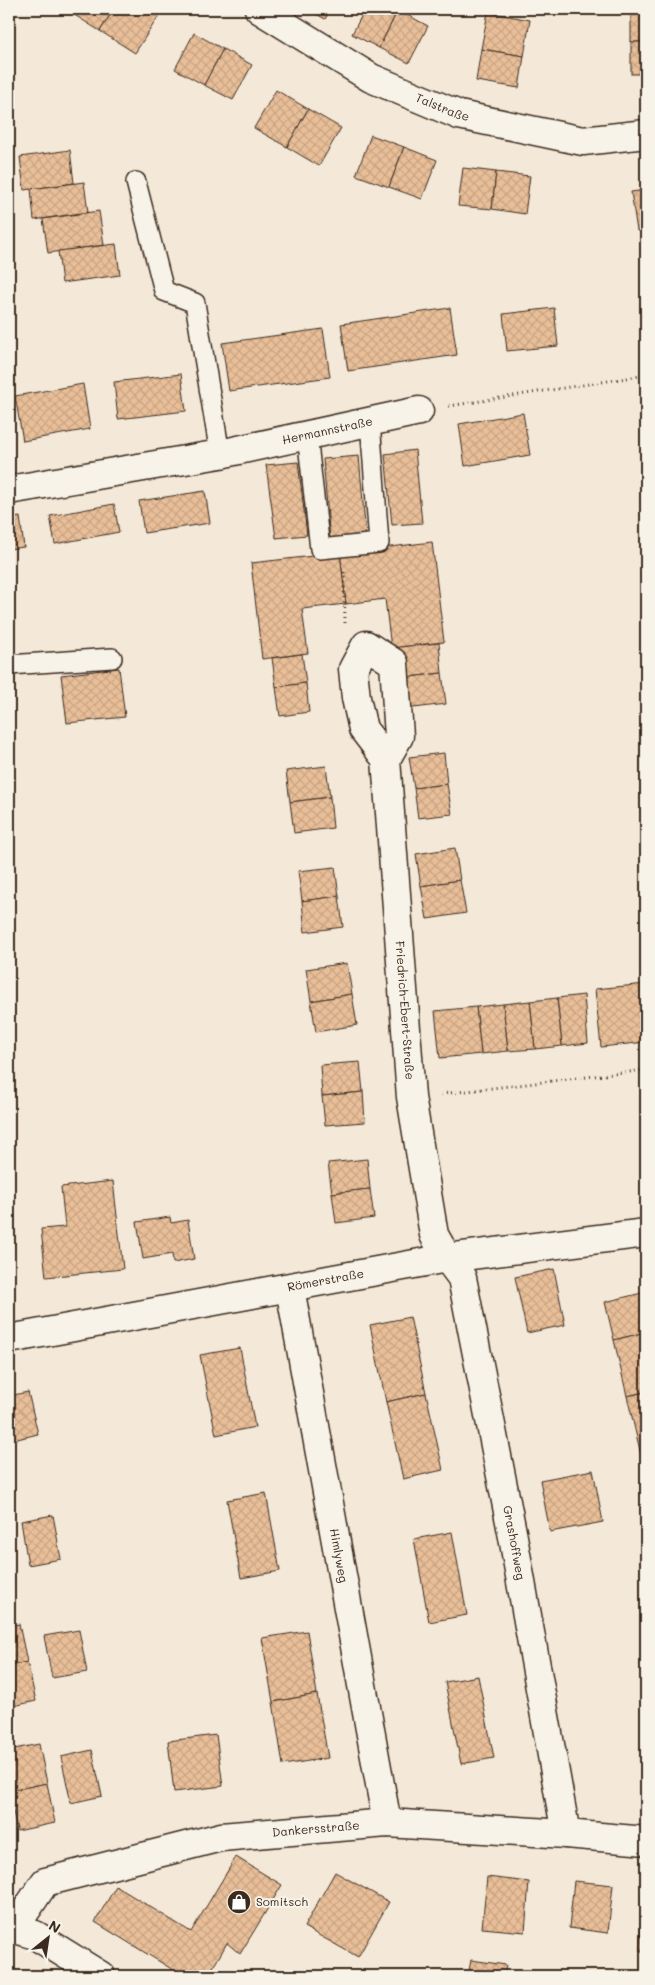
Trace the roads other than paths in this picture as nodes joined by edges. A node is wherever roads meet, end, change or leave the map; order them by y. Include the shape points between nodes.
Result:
1 (259, 9) edge
2 (646, 134) edge
3 (136, 182) dead end
4 (419, 410) road end
5 (370, 421) junction
6 (307, 435) junction
7 (220, 454) junction
8 (9, 490) edge
9 (112, 658) dead end
10 (9, 665) edge
11 (386, 759) junction
12 (646, 1233) edge
13 (447, 1258) junction
14 (290, 1288) junction
15 (9, 1340) edge
16 (387, 1823) junction
17 (566, 1834) junction
18 (646, 1841) edge
19 (11, 1921) edge
20 (102, 1976) edge

1 - 2 street, Talstraße via 371,78 458,115 584,141
3 - 7 lane via 164,291 195,304
4 - 5 street, Hermannstraße
5 - 6 street, Hermannstraße
5 - 6 lane via 379,543 320,549
6 - 7 street, Hermannstraße
7 - 8 street, Hermannstraße
9 - 10 lane
11 - 11 street via 399,736 394,663 366,645 353,669 356,698 363,729
11 - 13 street, Friedrich-Ebert-Straße via 411,1097 434,1234
12 - 13 street, Römerstraße
13 - 14 street, Römerstraße
13 - 17 street, Grashoffweg via 462,1278 513,1537
14 - 15 street, Römerstraße
14 - 16 street, Himlyweg
16 - 17 street, Dankersstraße
16 - 19 street, Dankersstraße via 221,1837 45,1882
17 - 18 street, Dankersstraße
19 - 20 street

